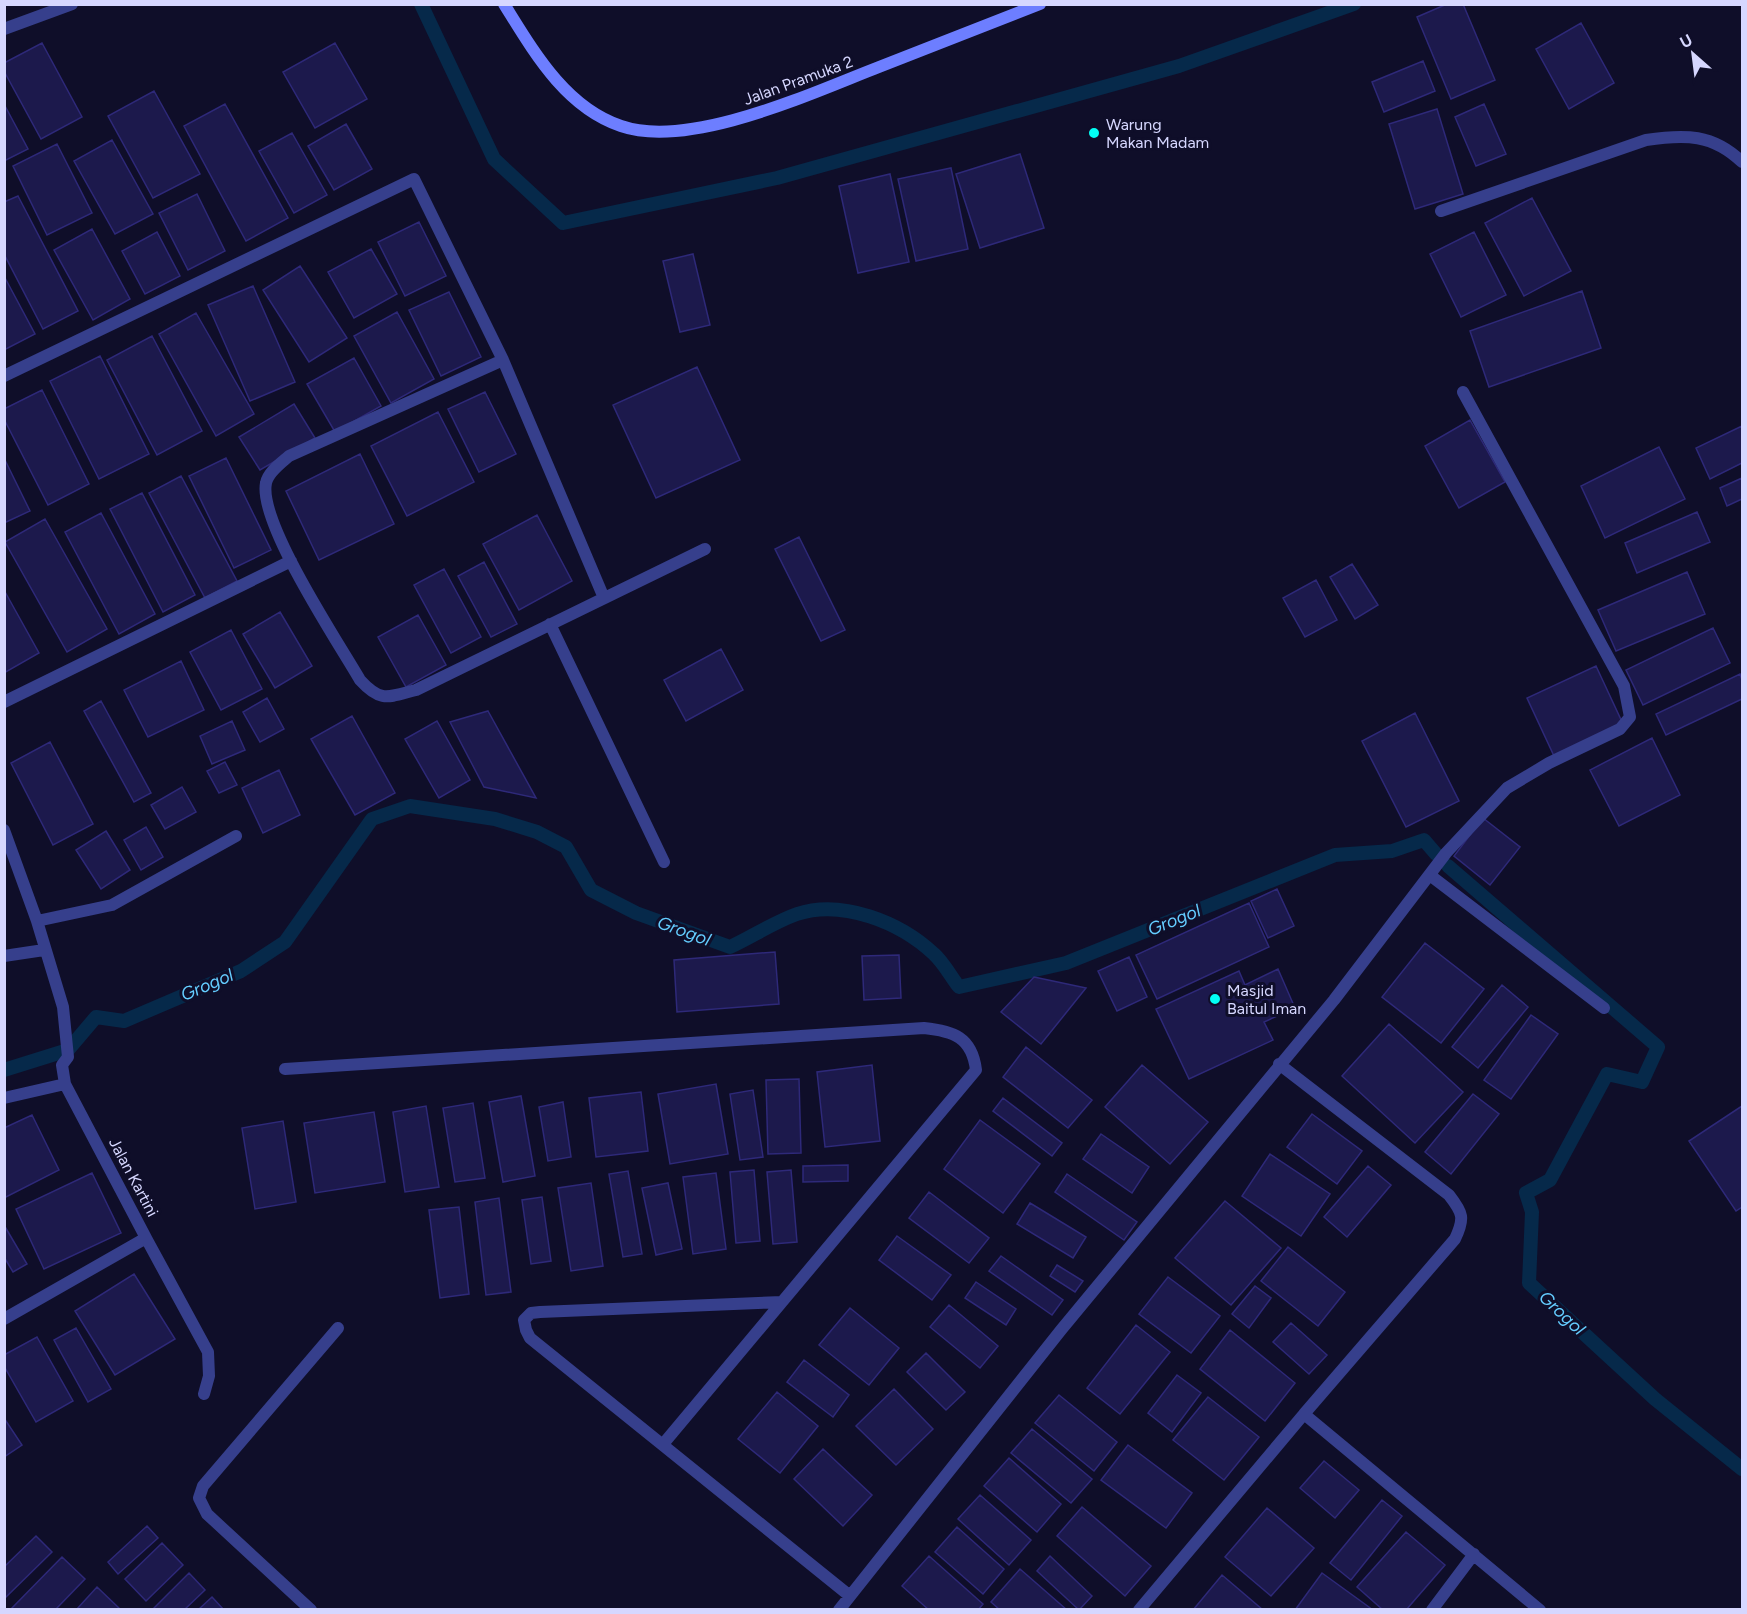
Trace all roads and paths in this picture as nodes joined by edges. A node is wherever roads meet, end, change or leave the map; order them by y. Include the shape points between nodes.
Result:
1 (72, 4) edge
2 (504, 4) edge
3 (1040, 4) edge
4 (4, 29) edge
5 (1743, 162) edge
6 (1441, 212) dead end
7 (503, 360) junction
8 (4, 376) edge
9 (1463, 392) dead end
10 (705, 549) dead end
11 (291, 561) junction
12 (604, 598) junction
13 (550, 624) junction
14 (4, 702) edge
15 (4, 830) edge
16 (236, 836) dead end
17 (664, 862) dead end
18 (1431, 876) junction
19 (37, 921) junction
20 (44, 950) junction
21 (4, 956) edge
22 (1604, 1008) dead end
23 (1279, 1064) junction
24 (285, 1069) dead end
25 (65, 1084) junction
26 (4, 1098) edge
27 (147, 1238) junction
28 (782, 1302) junction
29 (4, 1319) edge
30 (339, 1328) dead end
31 (204, 1394) dead end
32 (1304, 1414) junction
33 (664, 1443) junction
34 (1474, 1554) junction
35 (850, 1596) junction
36 (311, 1610) edge
37 (839, 1610) edge
38 (1139, 1610) edge
39 (1432, 1610) edge
40 (1540, 1610) edge

1 - 4 street
2 - 3 main road, Jalan Pramuka 2 via 539,59 567,92 622,127 657,131 759,114
5 - 6 street via 1712,140 1678,135 1646,140
7 - 8 street via 414,179
7 - 11 street via 289,456 275,469 266,482 265,501
7 - 12 street
9 - 18 street via 1624,686 1630,717 1620,729 1507,788 1446,853
10 - 12 street
11 - 13 street via 360,680 373,694 389,697 416,690
11 - 14 street
12 - 13 street
13 - 17 street
15 - 19 street
16 - 19 street via 112,905
18 - 22 street
18 - 23 street
19 - 20 street
20 - 21 street
20 - 25 street, Jalan Kartini via 63,1008
23 - 32 street via 1449,1195 1459,1207 1463,1222 1455,1239
23 - 35 street
24 - 28 street via 924,1028 960,1035 970,1047 976,1070
25 - 26 street
25 - 27 street, Jalan Kartini
27 - 29 street, Jalan Kartini
27 - 31 street via 208,1352 209,1376
28 - 33 street
28 - 33 street via 540,1312 531,1313 524,1320 530,1338
30 - 36 street via 203,1486 199,1498 207,1514
32 - 34 street
32 - 38 street
33 - 35 street
34 - 39 street
34 - 40 street
35 - 37 street

